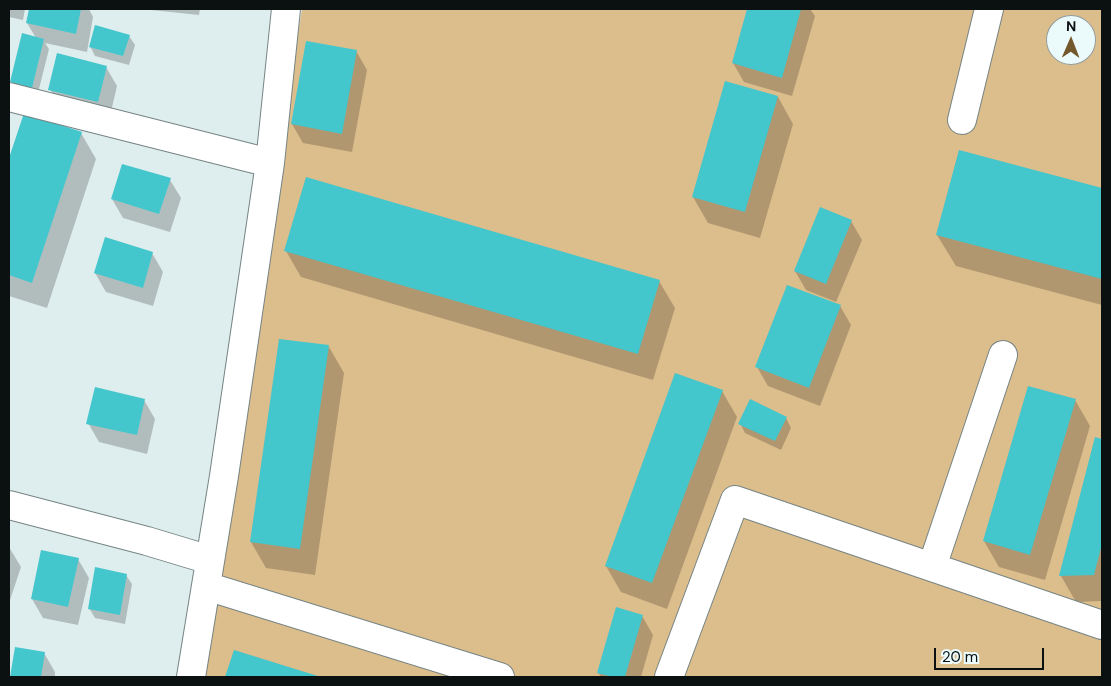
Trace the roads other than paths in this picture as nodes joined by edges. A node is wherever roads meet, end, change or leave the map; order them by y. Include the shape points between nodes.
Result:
1 (286, 9) edge
2 (989, 9) edge
3 (9, 97) edge
4 (962, 120) dead end
5 (270, 163) junction
6 (1003, 355) dead end
7 (9, 505) edge
8 (210, 560) junction
9 (932, 567) junction
10 (206, 586) junction
11 (1102, 624) edge
12 (191, 677) edge
13 (500, 677) edge
14 (669, 677) edge

1 - 5 street
2 - 4 street
3 - 5 street
5 - 8 street
6 - 9 street
7 - 8 street
8 - 10 street
9 - 11 street
9 - 14 street via 735,500
10 - 12 street
10 - 13 street

